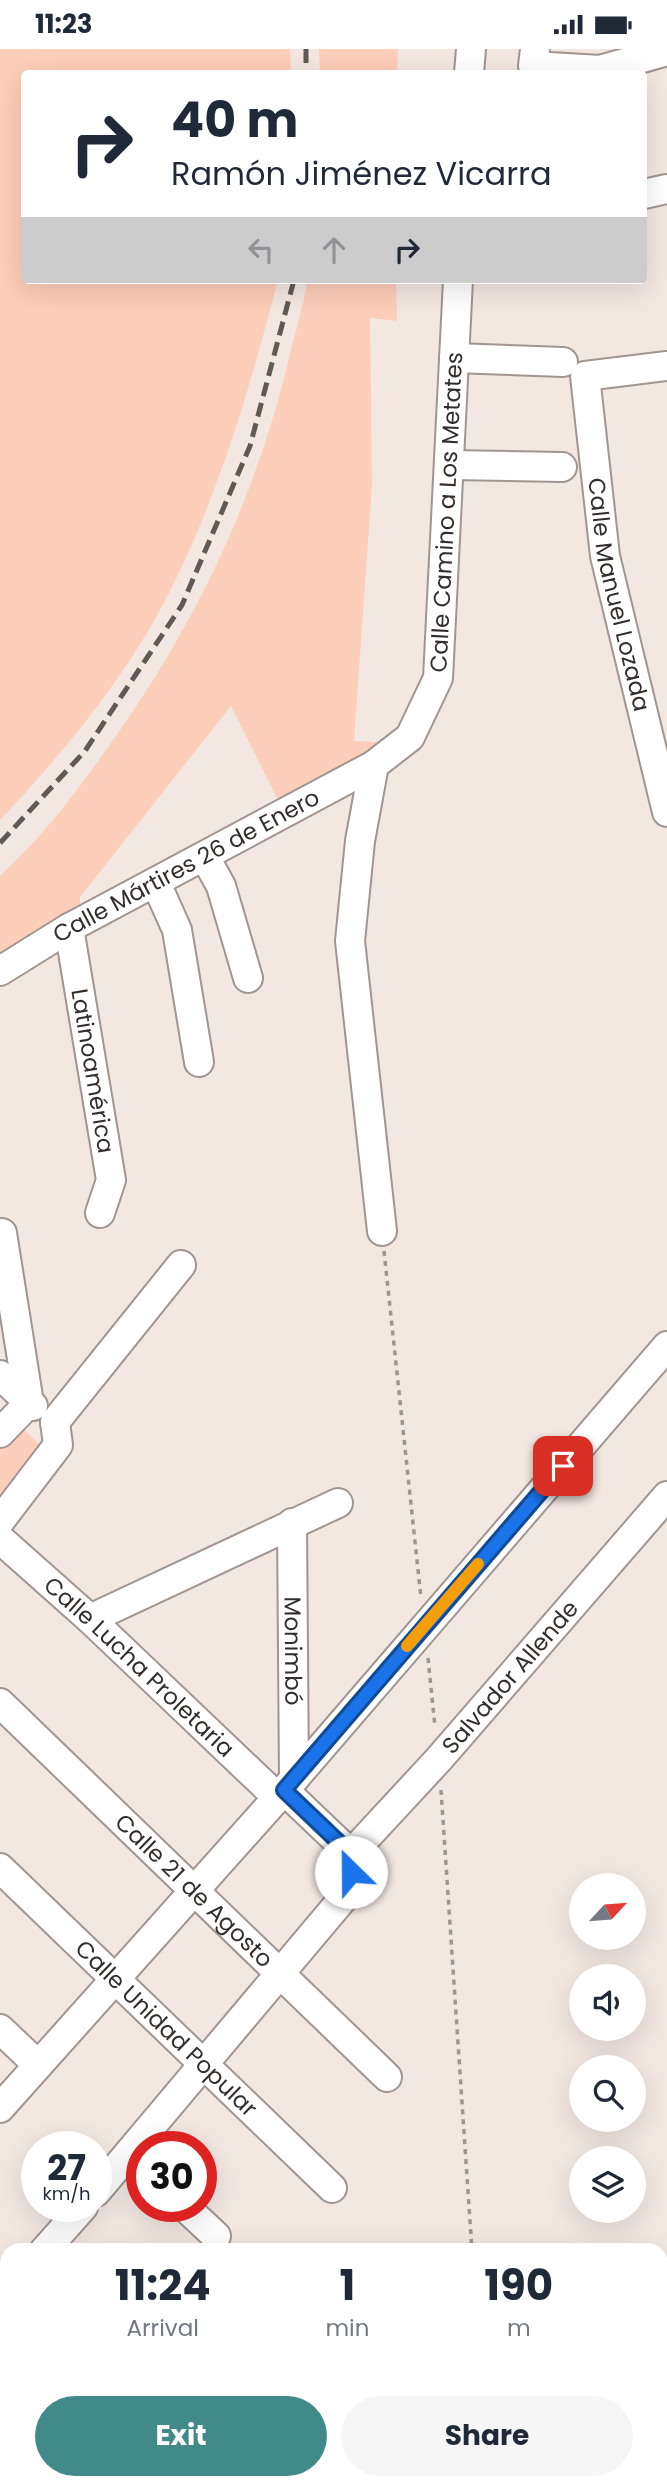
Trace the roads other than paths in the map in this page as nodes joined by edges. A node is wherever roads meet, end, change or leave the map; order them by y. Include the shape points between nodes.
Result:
1 (471, 49) edge
2 (656, 52) edge
3 (534, 58) edge
4 (470, 70) edge
5 (667, 189) edge
6 (647, 193) edge
7 (458, 284) edge
8 (454, 358) junction
9 (667, 366) edge
10 (574, 369) junction
11 (449, 464) junction
12 (562, 467) dead end
13 (656, 724) edge
14 (374, 765) junction
15 (667, 813) edge
16 (205, 857) junction
17 (156, 883) junction
18 (69, 928) junction
19 (0, 971) edge
20 (248, 978) dead end
21 (198, 1062) dead end
22 (100, 1213) dead end
23 (382, 1231) dead end
24 (2, 1233) edge
25 (181, 1265) dead end
26 (667, 1346) edge
27 (0, 1375) edge
28 (29, 1403) junction
29 (55, 1422) junction
30 (0, 1433) edge
31 (667, 1496) edge
32 (338, 1503) dead end
33 (0, 1521) edge
34 (292, 1523) junction
35 (0, 1539) edge
36 (90, 1619) junction
37 (0, 1703) edge
38 (285, 1788) junction
39 (351, 1854) junction
40 (0, 1868) edge
41 (194, 1890) junction
42 (282, 1974) junction
43 (114, 1979) junction
44 (0, 2029) edge
45 (38, 2065) junction
46 (204, 2065) junction
47 (387, 2077) dead end
48 (0, 2108) edge
49 (157, 2131) edge
50 (126, 2168) edge
51 (112, 2179) edge
52 (332, 2188) dead end
53 (72, 2222) edge
54 (201, 2222) edge
55 (216, 2236) dead end
56 (57, 2243) edge

1 - 4 street
2 - 3 street via 600,70
5 - 6 street
7 - 8 street, Calle Camino a Los Metates
8 - 10 street
8 - 11 street, Calle Camino a Los Metates
9 - 10 street
10 - 13 street, Calle Manuel Lozada via 605,556
11 - 12 street
11 - 14 street, Calle Camino a Los Metates via 438,678 410,737
13 - 15 street, Calle Manuel Lozada
14 - 16 street, Calle Mártires 26 de Enero
14 - 23 street via 360,841 350,941
16 - 17 street, Calle Mártires 26 de Enero
16 - 20 street via 221,886
17 - 18 street, Calle Mártires 26 de Enero
17 - 21 street via 177,930
18 - 19 street, Calle Mártires 26 de Enero
18 - 22 street, Latinoamérica via 111,1181
24 - 28 street
25 - 29 street
26 - 38 street
27 - 28 street
28 - 29 street
28 - 30 street
29 - 33 street via 58,1445
31 - 39 street, Salvador Allende
32 - 34 street
34 - 36 street
34 - 38 street, Monimbó
35 - 36 street, Calle Lucha Proletaria
36 - 38 street, Calle Lucha Proletaria
37 - 41 street, Calle 21 de Agosto
38 - 39 street, Calle Lucha Proletaria
38 - 41 street
39 - 42 street via 351,1889
40 - 43 street, Calle Unidad Popular
41 - 42 street, Calle 21 de Agosto
41 - 43 street
42 - 46 street
42 - 47 street, Calle 21 de Agosto
43 - 45 street
43 - 46 street, Calle Unidad Popular
44 - 45 street
45 - 48 street
46 - 49 street
46 - 52 street, Calle Unidad Popular
50 - 51 street
53 - 56 street
54 - 55 street

